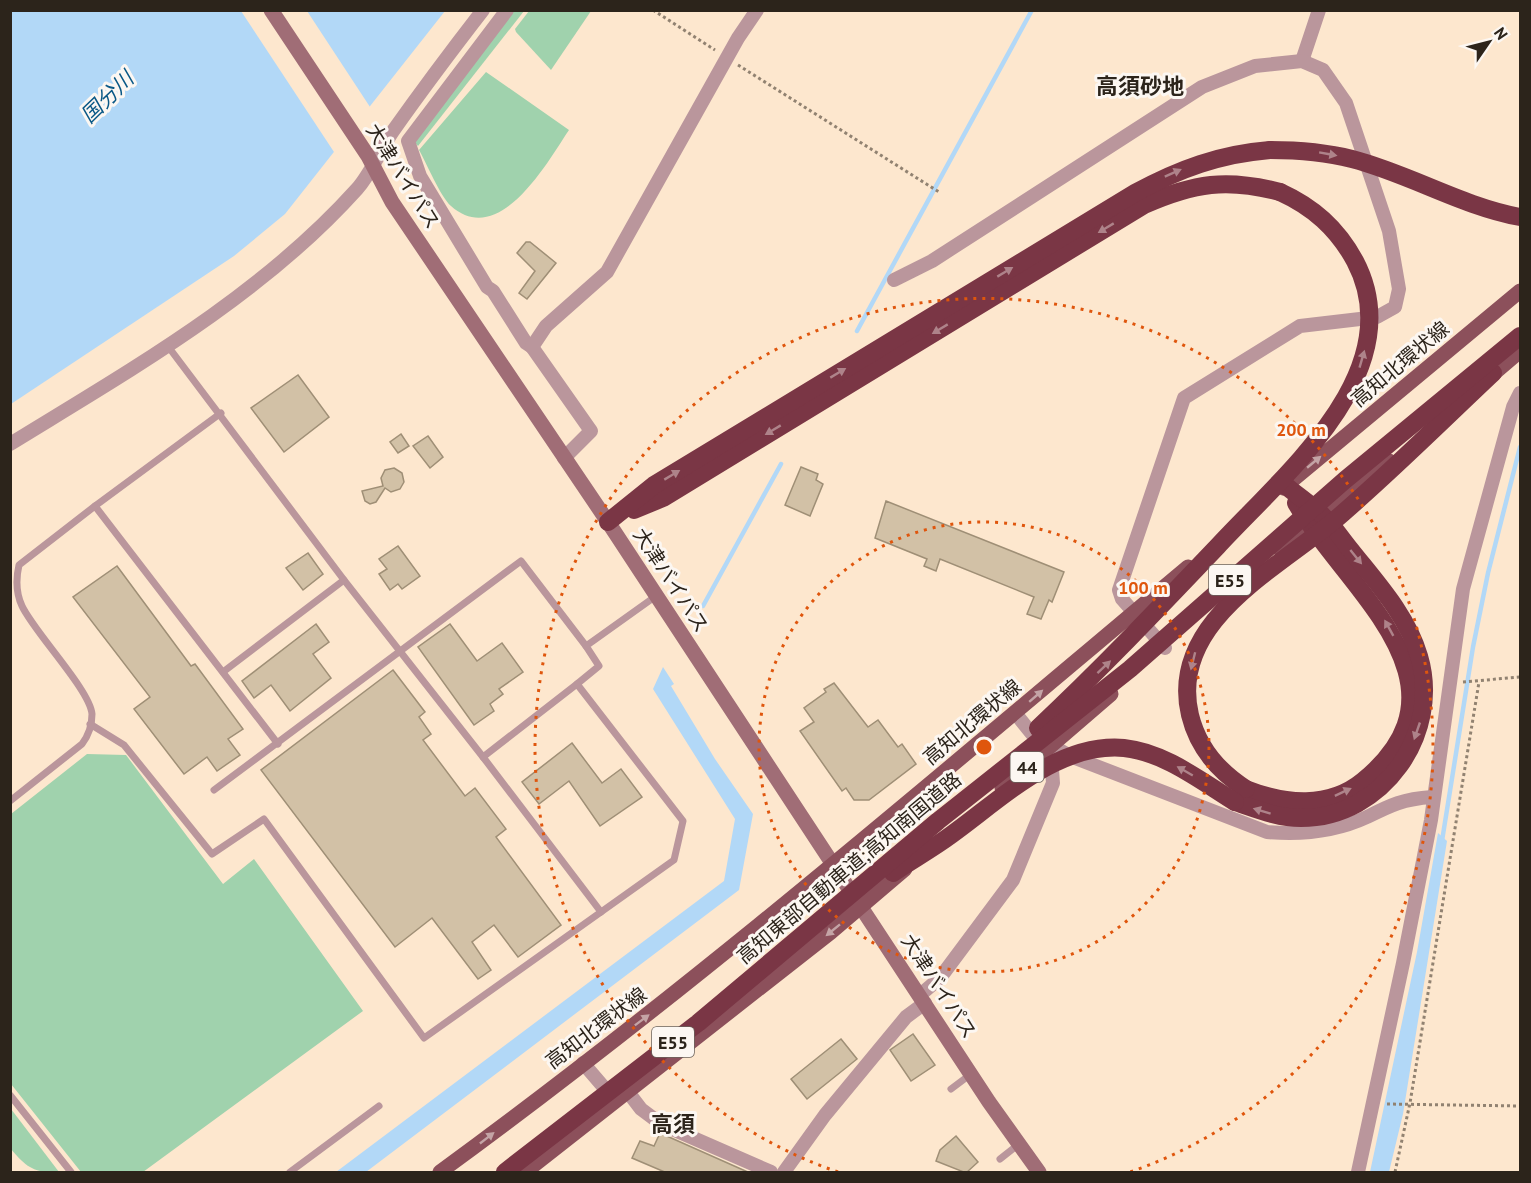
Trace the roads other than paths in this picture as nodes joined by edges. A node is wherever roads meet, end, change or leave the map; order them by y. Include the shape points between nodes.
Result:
1 (271, 10) edge
2 (483, 10) edge
3 (507, 10) edge
4 (757, 10) edge
5 (1319, 10) edge
6 (1302, 61) junction
7 (370, 161) junction
8 (1521, 216) edge
9 (894, 280) dead end
10 (1521, 291) edge
11 (1521, 336) edge
12 (167, 344) junction
13 (532, 347) junction
14 (1521, 347) edge
15 (1521, 351) edge
16 (1521, 393) edge
17 (221, 413) junction
18 (10, 444) edge
19 (564, 458) junction
20 (1286, 486) junction
21 (95, 506) junction
22 (1316, 521) junction
23 (608, 522) junction
24 (344, 580) junction
25 (656, 596) junction
26 (1134, 613) junction
27 (586, 645) junction
28 (1165, 648) junction
29 (400, 653) junction
30 (222, 672) junction
31 (577, 684) junction
32 (1016, 714) junction
33 (90, 724) junction
34 (278, 744) junction
35 (1051, 746) junction
36 (483, 757) junction
37 (214, 790) dead end
38 (1241, 795) junction
39 (1432, 797) junction
40 (10, 801) edge
41 (938, 821) junction
42 (834, 863) junction
43 (862, 906) junction
44 (838, 907) junction
45 (600, 912) junction
46 (922, 999) junction
47 (583, 1063) junction
48 (971, 1074) junction
49 (951, 1089) dead end
50 (10, 1095) edge
51 (622, 1097) junction
52 (379, 1106) dead end
53 (1019, 1144) junction
54 (1000, 1159) dead end
55 (71, 1173) edge
56 (290, 1173) edge
57 (440, 1173) edge
58 (505, 1173) edge
59 (525, 1173) edge
60 (771, 1173) edge
61 (784, 1173) edge
62 (1039, 1173) edge
63 (1358, 1173) edge

1 - 7 main road, 大津バイパス
2 - 7 street
3 - 13 street via 408,141 420,176 487,287 525,343
4 - 13 street via 607,272 546,326
5 - 6 street
6 - 9 street via 1256,66 1202,87 932,261
6 - 26 street via 1323,70 1346,103 1389,231 1399,297 1395,307 1377,317 1300,326 1184,398 1119,590
7 - 12 street via 358,187 286,259
7 - 19 main road, 大津バイパス via 399,212
23 -> 8 highway, bridge via 654,485 1135,193 1188,166 1242,152 1298,150 1352,159 1476,207
20 -> 10 main road, 高知北環状線 / 44
11 - 41 highway, 高知東部自動車道;高知南国道路 / E55, bridge via 1345,480 1130,669
12 - 17 lane
12 - 18 street
13 - 19 street via 591,431
14 -> 38 highway, bridge via 1342,515 1235,599 1206,629 1190,667 1189,708 1193,727 1214,762
15 - 22 main road, 44
16 - 39 street via 1513,406 1463,589
17 - 21 lane
17 - 24 lane
19 - 23 main road, 大津バイパス
20 - 22 highway
20 - 26 main road, 高知北環状線 / 44
21 - 30 lane
21 - 33 lane via 20,565 16,580 22,605 83,694 92,713
22 - 28 main road, 44
22 - 38 highway via 1397,642 1410,689 1408,712 1392,751 1377,769 1360,784 1338,795 1315,802 1293,802
23 - 25 main road, 大津バイパス
41 -> 23 highway, bridge via 1113,658 1303,453 1345,402 1364,358 1368,335 1365,290 1359,269 1334,229 1316,212 1280,192 1222,182 1196,186 1144,205 663,498
24 - 29 lane
24 - 30 lane
25 - 27 lane
25 - 42 main road, 大津バイパス
26 - 28 street
32 -> 26 main road, 高知北環状線 / 44
27 - 29 lane via 521,561
27 - 31 lane via 599,666
28 - 35 main road, 44
29 - 34 lane
29 - 36 lane
30 - 34 lane
31 - 36 lane
31 - 45 lane via 683,821 674,860
32 - 35 street via 1032,734
32 - 42 main road, 高知北環状線 / 44
33 - 40 lane via 82,744
33 - 45 lane via 124,744 212,854 264,819 424,1038
34 - 37 lane
35 - 39 street via 1267,831 1297,834 1331,830 1397,801
35 - 43 main road, 44
35 - 46 street via 1053,783 1013,880
36 - 45 lane
38 -> 44 highway, bridge via 1142,752 1123,748 1083,752 1030,779 947,838
39 - 63 street via 1403,963
41 - 44 highway, 高知東部自動車道;高知南国道路 / E55, bridge
42 - 43 main road, 大津バイパス
47 -> 42 main road, 高知北環状線 / 44 via 675,995
43 - 46 main road, 大津バイパス
43 -> 51 main road, 44
44 - 58 highway, 高知東部自動車道;高知南国道路 / E55, bridge via 698,1023
46 - 48 main road, 大津バイパス
46 - 61 street via 798,1149
47 - 51 street
57 -> 47 main road, 高知北環状線 / 44
48 - 49 lane
48 - 53 main road, 大津バイパス
50 - 55 lane
51 - 59 main road, 44
51 - 60 street via 661,1124
52 - 56 lane
53 - 54 lane
53 - 62 main road, 大津バイパス

